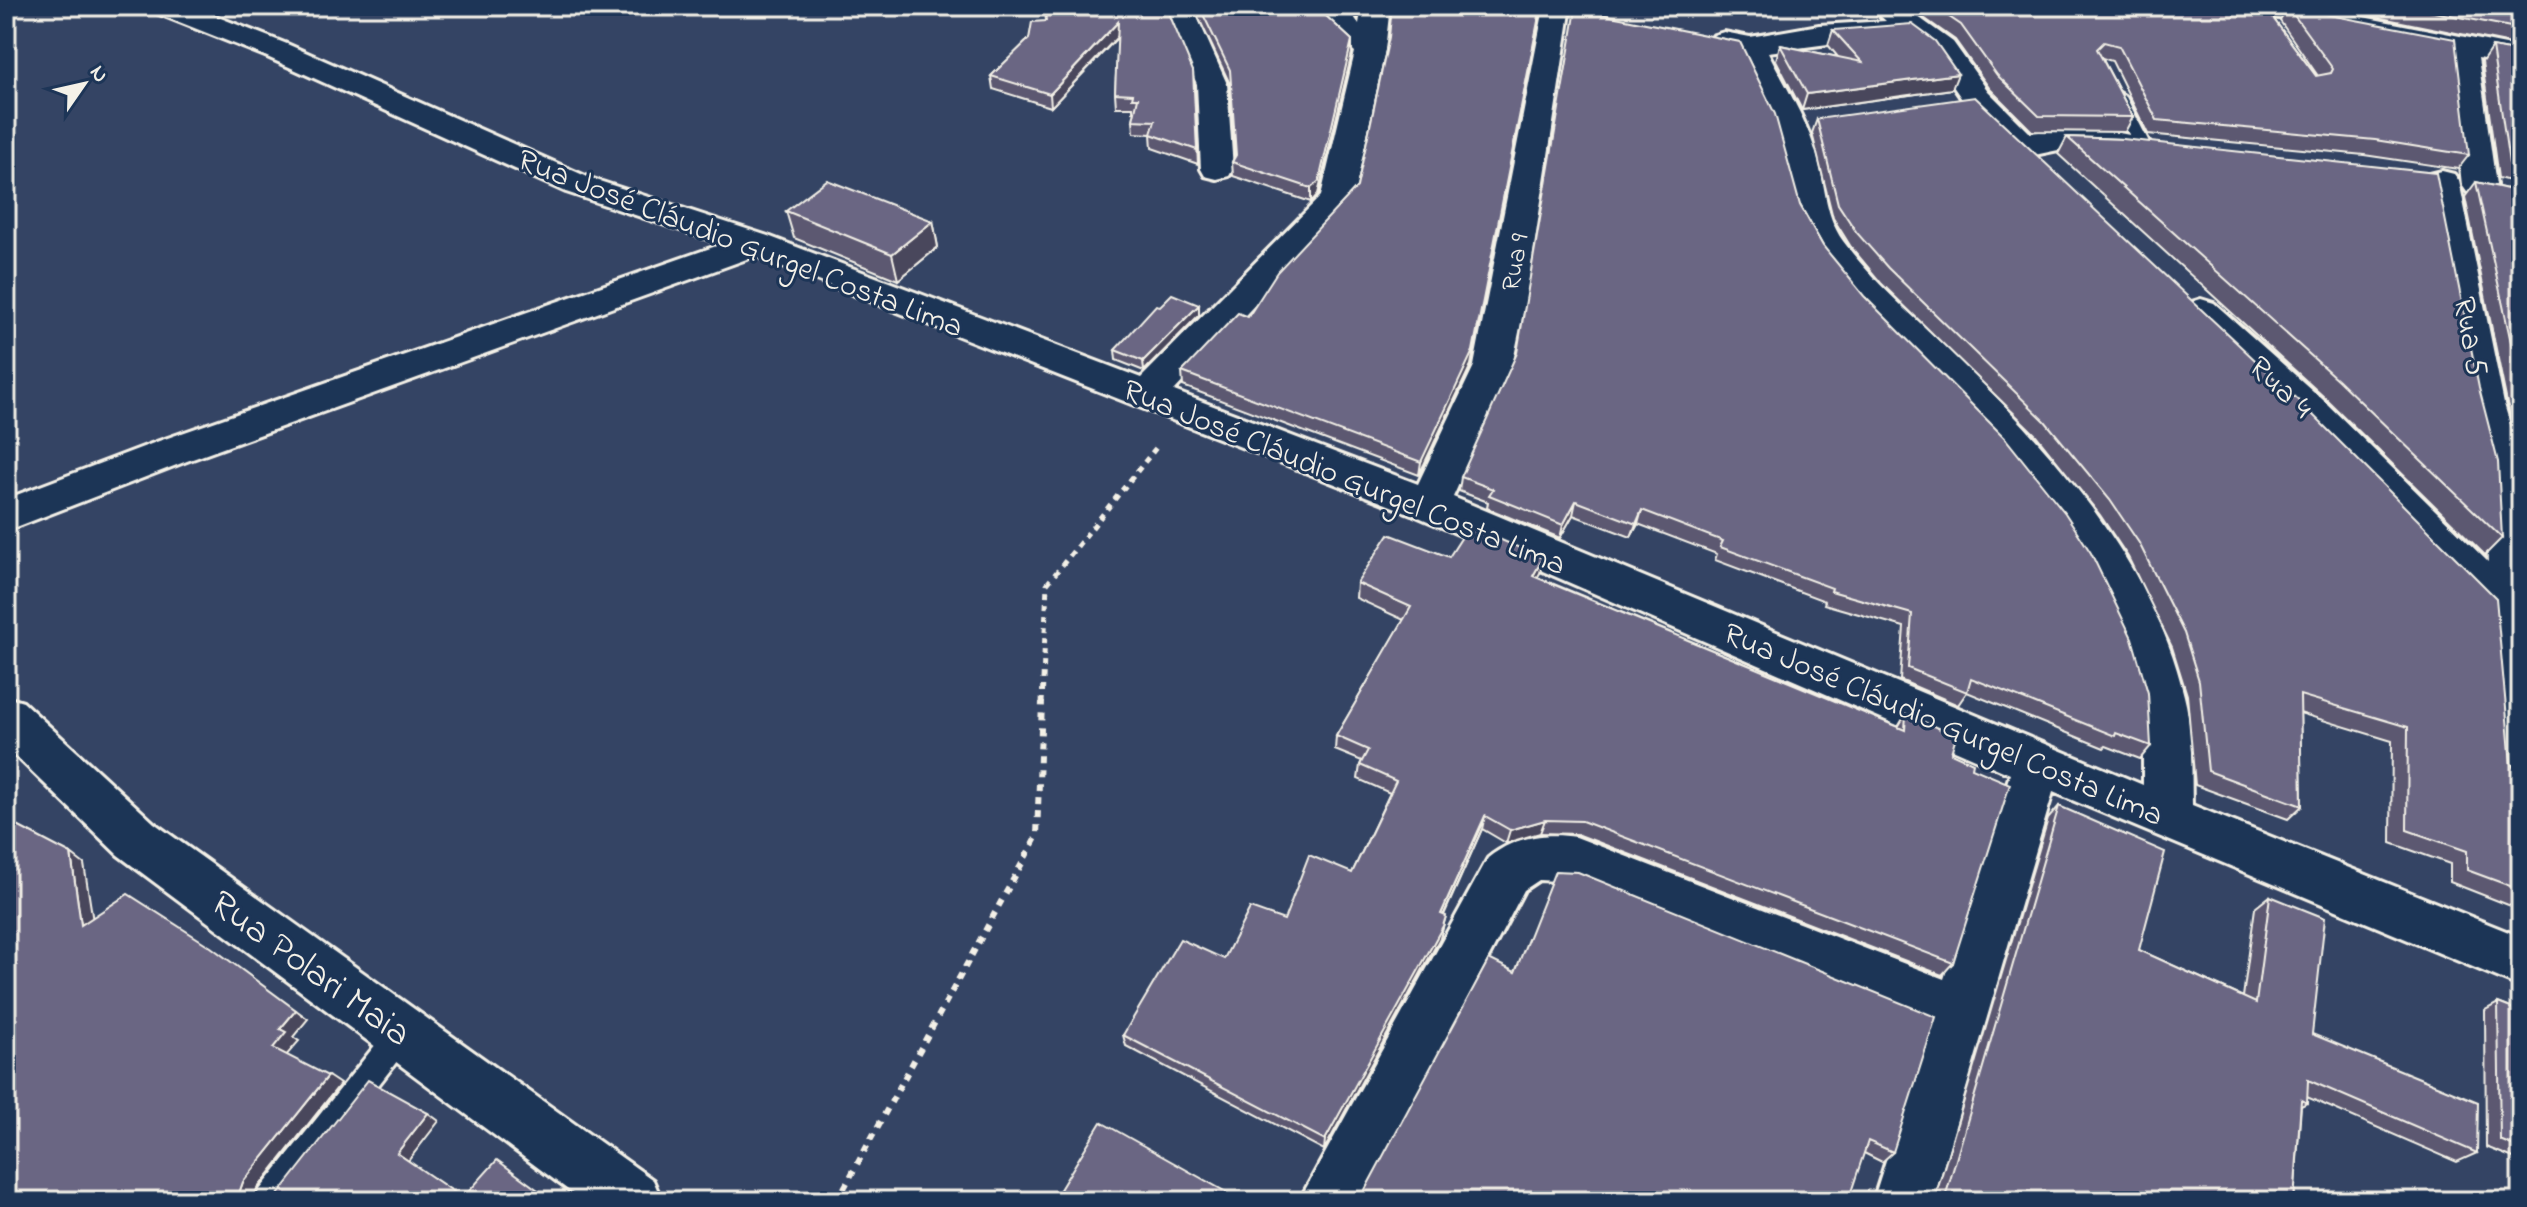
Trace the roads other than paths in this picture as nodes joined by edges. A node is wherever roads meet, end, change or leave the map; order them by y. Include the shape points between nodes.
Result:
1 (164, 6) edge
2 (1178, 6) edge
3 (1332, 6) edge
4 (1376, 6) edge
5 (1566, 9) edge
6 (2264, 13) edge
7 (1898, 17) edge
8 (1691, 34) edge
9 (1750, 46) junction
10 (2462, 46) junction
11 (1370, 50) junction
12 (2521, 57) edge
13 (2108, 76) edge
14 (2023, 144) junction
15 (2158, 148) joint
16 (1217, 169) dead end
17 (2056, 176) edge
18 (756, 244) junction
19 (2179, 291) edge
20 (1146, 397) junction
21 (1429, 504) junction
22 (6, 516) edge
23 (2504, 605) junction
24 (6, 716) edge
25 (2037, 764) junction
26 (2521, 776) edge
27 (2167, 816) junction
28 (2521, 962) edge
29 (1961, 1012) junction
30 (402, 1033) junction
31 (269, 1201) edge
32 (632, 1201) edge
33 (1329, 1201) edge
34 (1903, 1201) edge

1 - 18 street, Rua José Cláudio Gurgel Costa Lima via 276,50 578,185
2 - 16 street via 1212,84
3 - 11 street via 1338,21
4 - 11 street
5 - 21 street, Rua 9 via 1493,366
6 - 10 street
7 - 9 street
7 - 14 street via 1942,48 1962,100
8 - 9 street
9 - 27 street via 1804,122 1808,205 1818,230 1892,319 2008,435 2126,598 2161,696
10 - 12 street
10 - 23 street, Rua 5 via 2460,184 2485,404 2505,478 2510,561
11 - 20 street via 1337,199
13 - 15 lane
14 - 15 street via 2063,139
14 - 17 street
18 - 20 street, Rua José Cláudio Gurgel Costa Lima
18 - 22 street via 173,451
19 - 23 street, Rua 4 via 2308,409
20 - 21 street, Rua José Cláudio Gurgel Costa Lima
21 - 25 street, Rua José Cláudio Gurgel Costa Lima
23 - 26 street, Rua 5
24 - 30 street, Rua Polari Maia via 136,839
25 - 27 street, Rua José Cláudio Gurgel Costa Lima
25 - 29 street
27 - 28 street, Rua José Cláudio Gurgel Costa Lima
29 - 33 street via 1576,860 1548,855 1520,861 1506,874
29 - 34 street
30 - 31 lane
30 - 32 street, Rua Polari Maia

